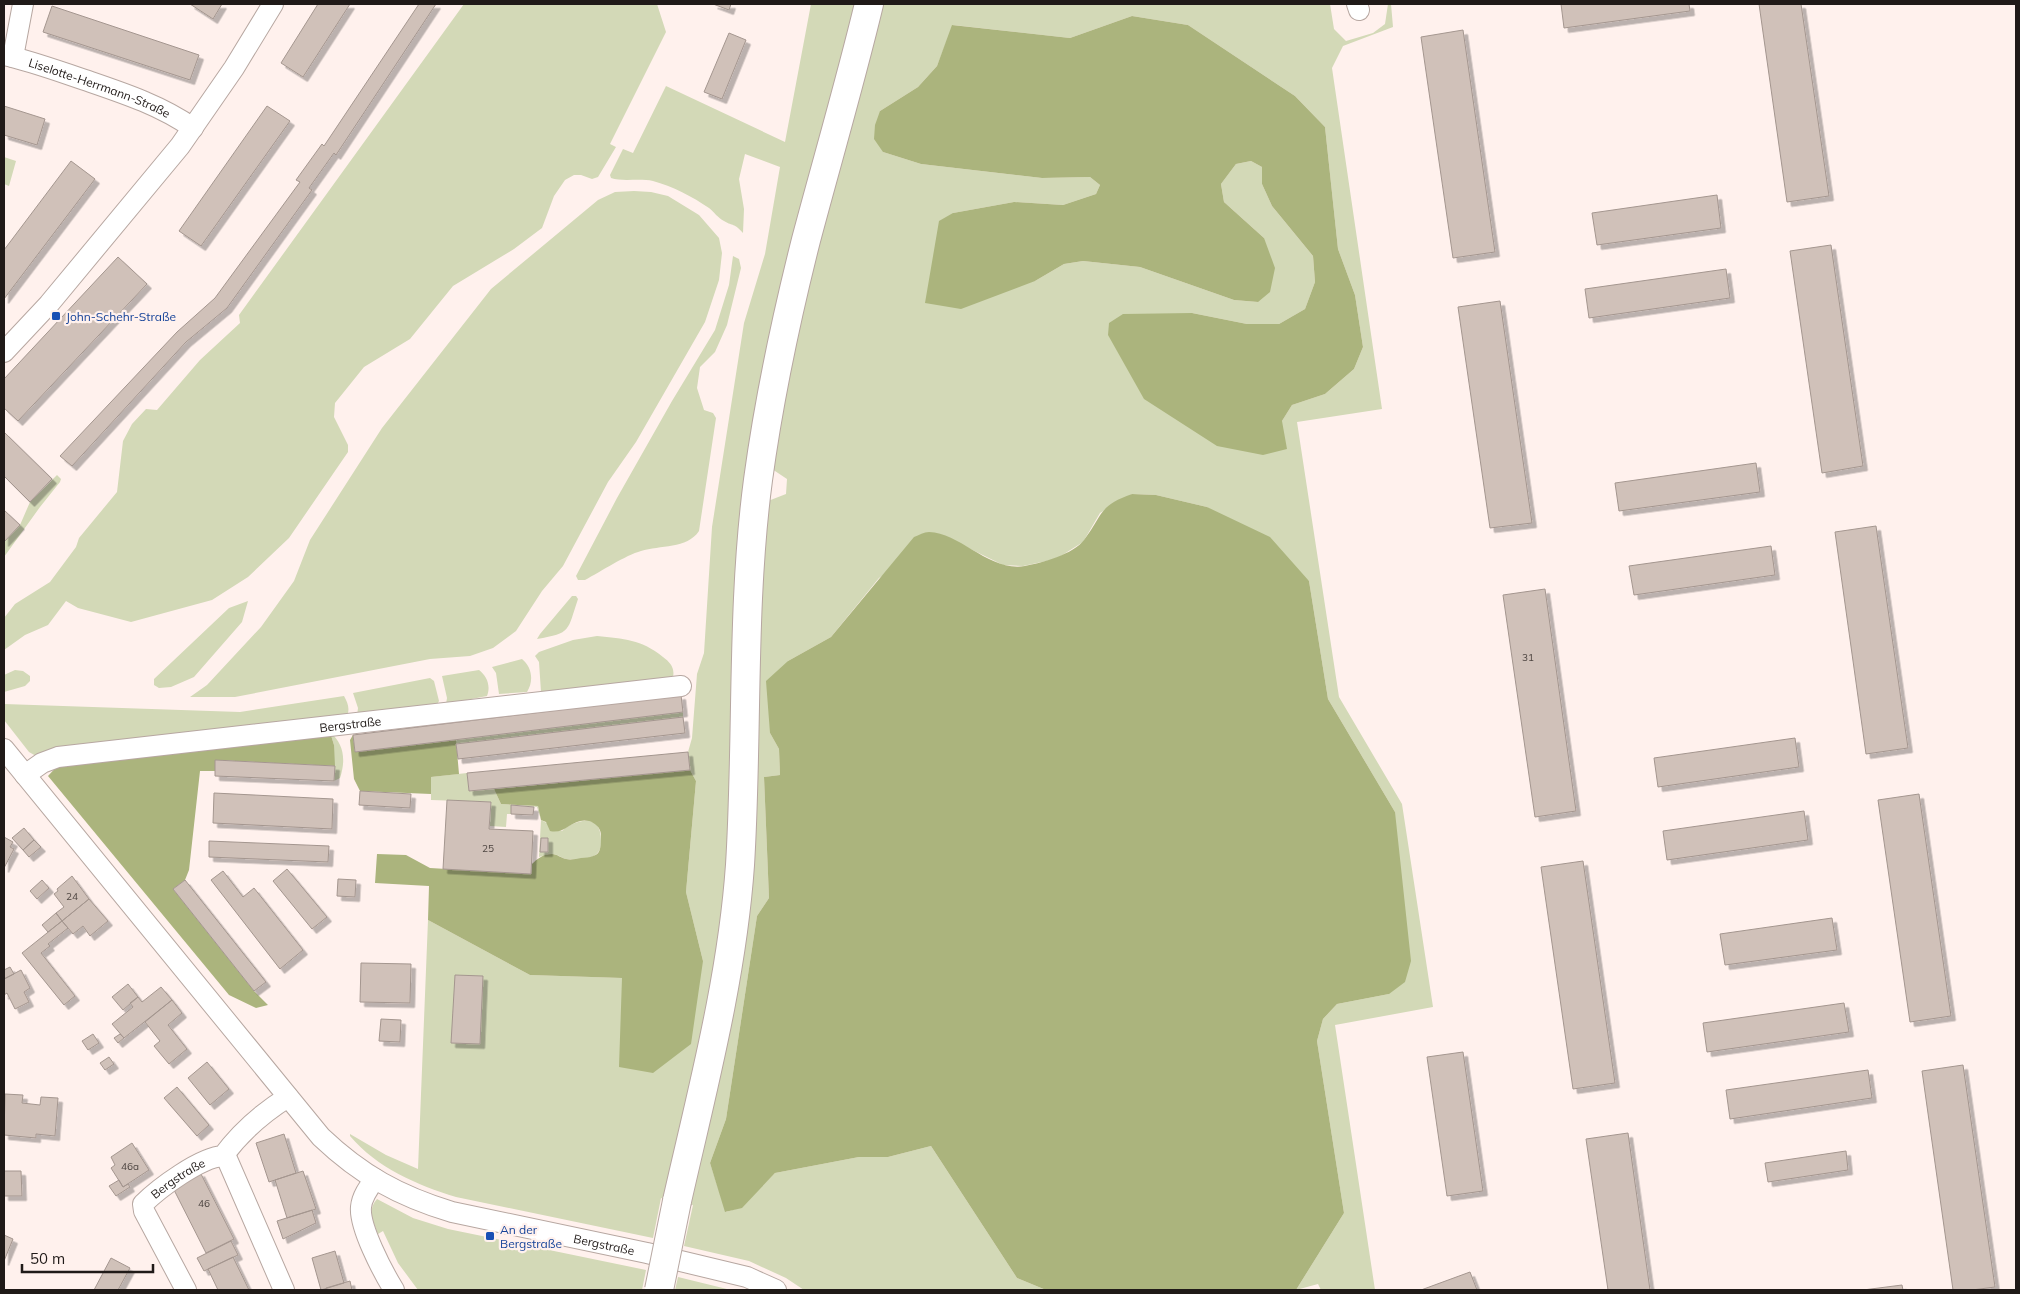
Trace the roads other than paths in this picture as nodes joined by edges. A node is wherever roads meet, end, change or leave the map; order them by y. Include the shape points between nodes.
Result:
1 (23, 4) edge
2 (273, 4) edge
3 (869, 4) edge
4 (8, 56) edge
5 (194, 128) junction
6 (4, 352) edge
7 (681, 686) dead end
8 (4, 749) edge
9 (25, 775) junction
10 (288, 1097) junction
11 (223, 1156) junction
12 (375, 1179) junction
13 (186, 1290) edge
14 (284, 1290) edge
15 (394, 1290) edge
16 (659, 1290) edge
17 (776, 1290) edge

1 - 4 street
2 - 5 street
3 - 16 main road, bridge via 806,242 770,401 748,588 740,866 730,949
4 - 5 street, Liselotte-Herrmann-Straße via 112,89 171,113
5 - 6 street via 49,304
7 - 9 street, Bergstraße via 58,758 42,763
8 - 9 street, Bergstraße
9 - 10 street, Bergstraße
10 - 11 street, Bergstraße via 272,1108
10 - 12 street, Bergstraße via 321,1137 356,1168
11 - 13 street, Bergstraße via 216,1156 192,1168 156,1191 143,1204
11 - 14 street
12 - 15 street via 364,1197 361,1216
12 - 17 street, Bergstraße via 420,1202 452,1212 747,1277

